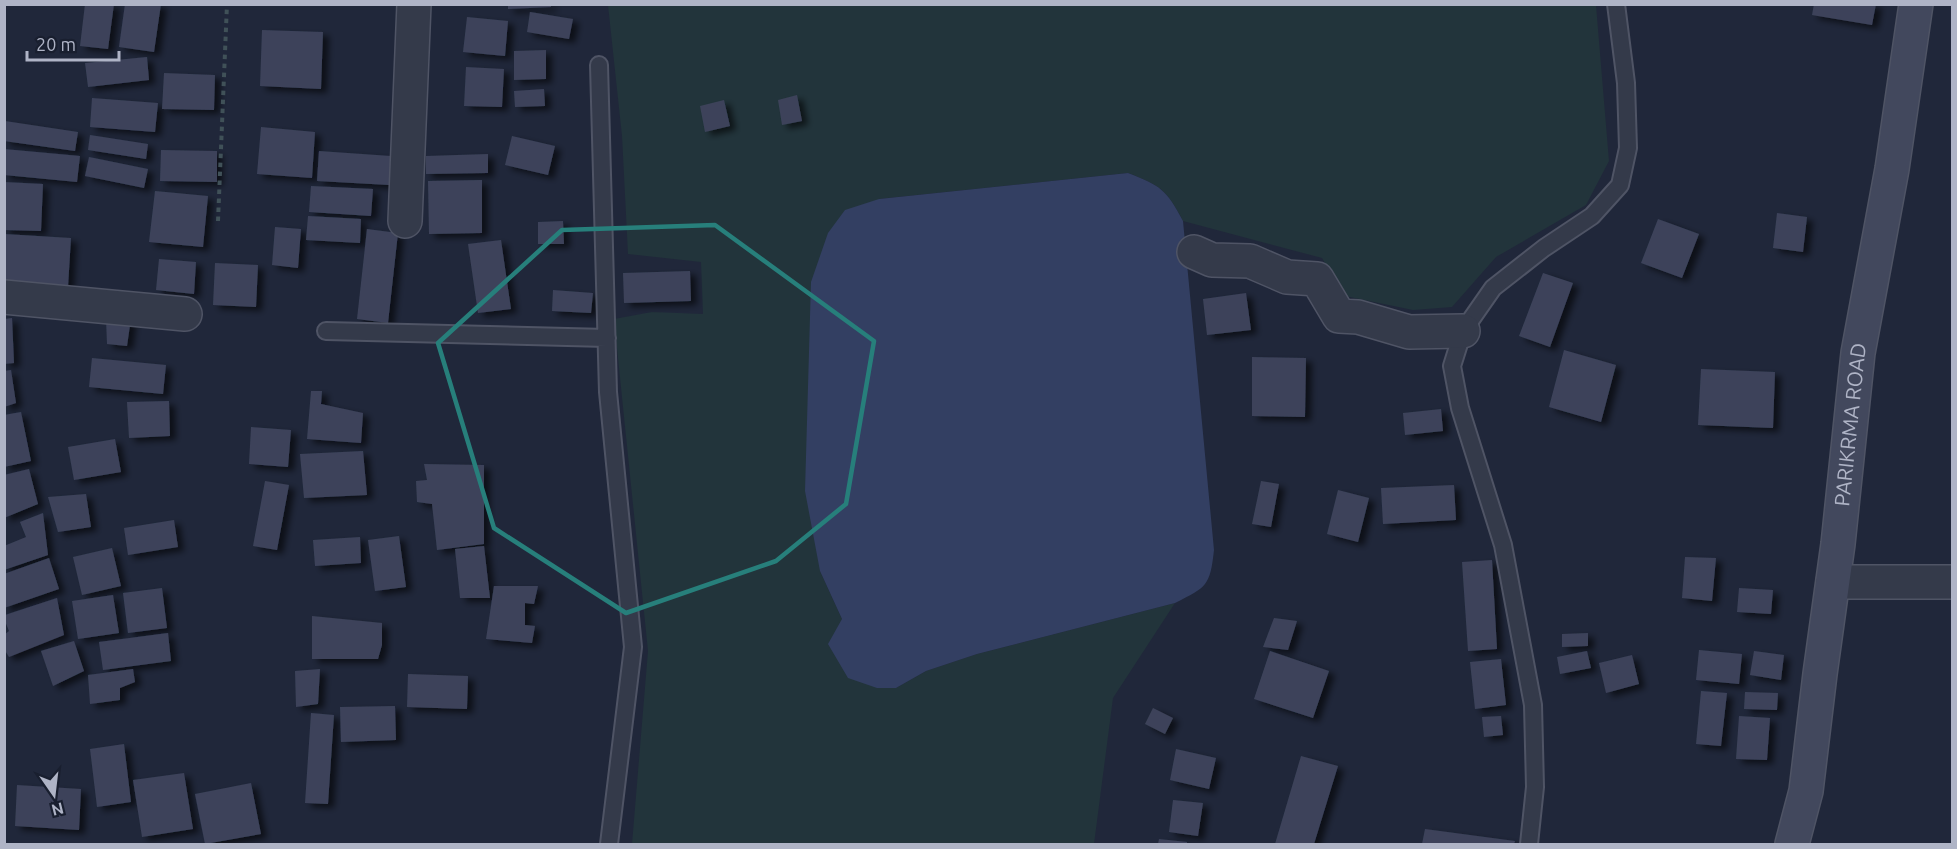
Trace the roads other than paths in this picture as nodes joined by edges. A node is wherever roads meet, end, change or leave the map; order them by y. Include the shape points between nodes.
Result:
1 (414, 4) edge
2 (1616, 4) edge
3 (1916, 4) edge
4 (599, 65) dead end
5 (405, 220) dead end
6 (1194, 252) dead end
7 (4, 297) edge
8 (184, 314) dead end
9 (326, 331) dead end
10 (1463, 331) junction
11 (608, 338) junction
12 (1833, 582) junction
13 (1953, 582) edge
14 (609, 844) edge
15 (1530, 844) edge
16 (1792, 844) edge

1 - 5 street
2 - 10 lane via 1626,83 1628,148 1620,185 1592,216 1493,288
3 - 12 street, PARIKRMA ROAD via 1892,169 1858,353
4 - 11 lane
6 - 10 street via 1212,260 1250,261 1287,277 1317,279 1339,316 1358,317 1409,332
7 - 8 street
9 - 11 lane
10 - 15 lane via 1452,366 1460,408 1503,545 1533,705 1535,787
11 - 14 lane via 608,392 633,647
12 - 13 street
12 - 16 street, PARIKRMA ROAD via 1806,790

